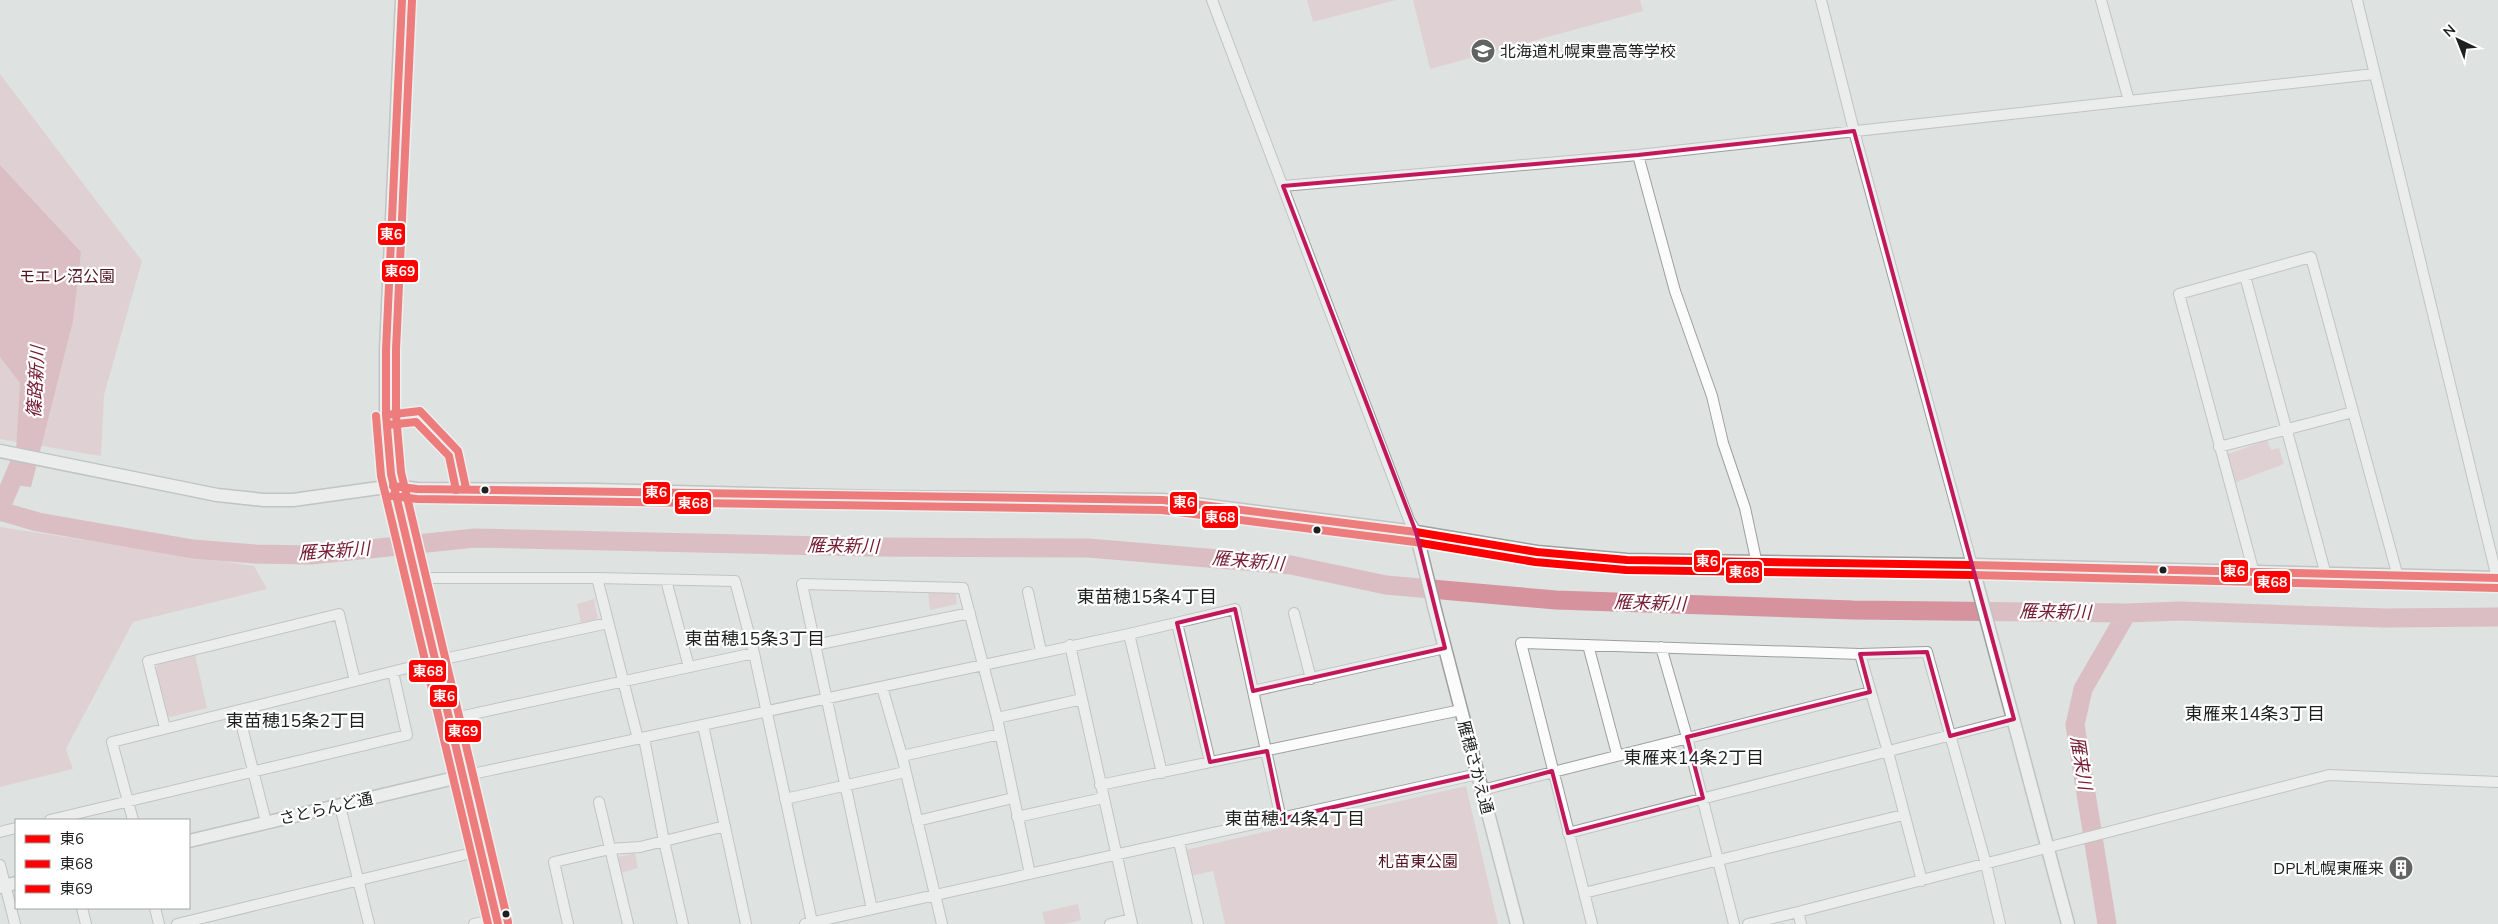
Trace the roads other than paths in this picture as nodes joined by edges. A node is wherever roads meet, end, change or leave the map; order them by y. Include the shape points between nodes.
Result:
1 (402, 0) edge
2 (1212, 0) edge
3 (1821, 0) edge
4 (2100, 0) edge
5 (2357, 0) edge
6 (2374, 74) junction
7 (2129, 101) junction
8 (1854, 131) junction
9 (1638, 156) junction
10 (1283, 186) junction
11 (2245, 276) junction
12 (2354, 412) junction
13 (2287, 429) junction
14 (2220, 447) junction
15 (0, 451) edge
16 (393, 486) junction
17 (1416, 532) junction
18 (1757, 564) junction
19 (1972, 565) junction
20 (2254, 573) junction
21 (2326, 575) junction
22 (2398, 577) junction
23 (415, 578) junction
24 (597, 578) junction
25 (2498, 579) edge
26 (666, 580) junction
27 (1028, 592) dead end
28 (970, 613) junction
29 (1294, 613) dead end
30 (608, 623) junction
31 (1177, 623) junction
32 (1130, 634) junction
33 (815, 645) junction
34 (1070, 645) junction
35 (1588, 645) junction
36 (1661, 647) junction
37 (1445, 648) junction
38 (1041, 651) junction
39 (754, 653) junction
40 (1860, 654) junction
41 (435, 661) junction
42 (982, 664) junction
43 (689, 667) junction
44 (393, 672) junction
45 (1311, 679) junction
46 (355, 681) junction
47 (622, 682) junction
48 (882, 687) junction
49 (1253, 691) junction
50 (1870, 692) junction
51 (826, 698) junction
52 (1082, 699) junction
53 (1461, 710) junction
54 (238, 711) junction
55 (767, 711) junction
56 (997, 718) junction
57 (450, 719) junction
58 (2014, 719) junction
59 (703, 725) junction
60 (165, 728) junction
61 (1000, 734) junction
62 (1950, 736) junction
63 (1687, 737) junction
64 (641, 739) junction
65 (1267, 751) junction
66 (1888, 752) junction
67 (1617, 754) junction
68 (902, 756) junction
69 (1210, 762) junction
70 (1552, 771) junction
71 (254, 772) junction
72 (905, 772) junction
73 (1162, 773) junction
74 (1478, 774) junction
75 (463, 776) junction
76 (2498, 782) edge
77 (1100, 785) junction
78 (846, 787) junction
79 (1482, 790) junction
80 (1013, 798) junction
81 (1103, 798) junction
82 (1703, 798) junction
83 (785, 799) junction
84 (128, 801) junction
85 (599, 802) dead end
86 (340, 806) junction
87 (1903, 815) junction
88 (1017, 816) junction
89 (54, 819) edge
90 (133, 819) edge
91 (1281, 819) junction
92 (917, 820) junction
93 (266, 822) junction
94 (726, 826) junction
95 (15, 828) edge
96 (0, 832) edge
97 (1568, 833) junction
98 (190, 841) edge
99 (664, 841) junction
100 (1179, 842) junction
101 (2048, 848) junction
102 (610, 849) junction
103 (480, 851) junction
104 (1114, 854) junction
105 (1717, 861) junction
106 (1986, 864) junction
107 (0, 865) edge
108 (1030, 874) junction
109 (358, 880) junction
110 (1922, 881) junction
111 (7, 885) edge
112 (1584, 893) junction
113 (936, 895) junction
114 (82, 909) edge
115 (154, 909) edge
116 (872, 909) junction
117 (1798, 912) junction
118 (497, 922) edge
119 (1131, 922) edge
120 (808, 923) edge
121 (15, 924) edge
122 (86, 924) edge
123 (158, 924) edge
124 (177, 924) edge
125 (369, 924) edge
126 (474, 924) edge
127 (568, 924) edge
128 (628, 924) edge
129 (683, 924) edge
130 (746, 924) edge
131 (942, 924) edge
132 (1110, 924) edge
133 (1198, 924) edge
134 (1517, 924) edge
135 (1592, 924) edge
136 (1734, 924) edge
137 (1748, 924) edge
138 (1801, 924) edge
139 (2000, 924) edge
140 (2068, 924) edge

1 - 16 street via 386,350 386,415
2 - 10 street
3 - 8 street
4 - 7 street
5 - 6 street
6 - 7 street
6 - 25 street
7 - 8 street
8 - 9 street
8 - 19 street
9 - 10 street
9 - 18 street via 1676,292 1746,508
10 - 17 street
11 - 12 street via 2311,257
11 - 13 street
11 - 14 street via 2179,294
12 - 13 street
12 - 22 street
13 - 14 street
13 - 21 street
14 - 20 street
15 - 16 street via 217,495 264,500 294,500
16 - 17 street via 417,489 1164,500
16 - 23 street
17 - 18 street via 1538,552 1627,560
17 - 37 street, 雁穂さかえ通
18 - 19 street
19 - 20 street
19 - 58 street
20 - 21 street
21 - 22 street
22 - 25 street
23 - 24 street
23 - 41 street
24 - 26 street
24 - 30 street
26 - 39 street via 735,581
26 - 43 street
27 - 38 street
28 - 33 street
28 - 33 street via 964,588 802,584
28 - 42 street
29 - 45 street
30 - 41 street
30 - 47 street
31 - 32 street
31 - 49 street via 1235,609
31 - 69 street
32 - 34 street
32 - 73 street
33 - 51 street
34 - 38 street
34 - 52 street
35 - 36 street
35 - 67 street
35 - 70 street via 1521,643
36 - 40 street
36 - 63 street
37 - 45 street
37 - 53 street, 雁穂さかえ通
38 - 42 street
39 - 43 street
39 - 55 street
40 - 50 street
40 - 62 street via 1927,652
41 - 44 street
41 - 57 street
42 - 48 street
42 - 56 street
43 - 47 street
44 - 46 street
44 - 71 street via 407,735
45 - 49 street
46 - 54 street
46 - 60 street via 339,614 148,661
47 - 57 street
47 - 64 street
48 - 51 street
48 - 68 street
49 - 65 street
50 - 63 street
50 - 66 street
51 - 55 street
51 - 78 street
52 - 56 street
52 - 77 street
53 - 65 street
53 - 74 street, 雁穂さかえ通
54 - 60 street
54 - 71 street
55 - 59 street
55 - 83 street
56 - 61 street
57 - 75 street
58 - 62 street
58 - 101 street
59 - 64 street
59 - 94 street
60 - 84 street via 112,742
61 - 68 street
61 - 80 street
62 - 66 street
62 - 106 street
63 - 67 street
63 - 82 street
64 - 75 street
64 - 99 street
65 - 69 street
65 - 91 street
66 - 82 street
66 - 87 street
67 - 70 street
68 - 72 street
69 - 73 street
70 - 79 street
70 - 97 street
71 - 84 street
71 - 93 street
72 - 78 street
72 - 92 street
73 - 77 street
74 - 79 street, 雁穂さかえ通
74 - 91 street
75 - 86 street, さとらんど通
75 - 103 street
76 - 101 street via 2329,774
77 - 81 street
78 - 83 street
78 - 116 street
79 - 134 street, 雁穂さかえ通
80 - 88 street
80 - 92 street
81 - 88 street
81 - 104 street
82 - 97 street
82 - 105 street
83 - 120 street
84 - 89 street
84 - 90 street
85 - 102 street
86 - 93 street, さとらんど通
86 - 109 street
87 - 105 street
87 - 110 street
88 - 108 street
91 - 100 street
92 - 113 street
93 - 98 street, さとらんど通
94 - 99 street
94 - 130 street
95 - 96 street
97 - 112 street
99 - 102 street
99 - 129 street
100 - 104 street
100 - 133 street
101 - 106 street
101 - 140 street
102 - 127 street via 554,862
102 - 128 street
103 - 109 street
103 - 118 street
104 - 108 street
104 - 119 street
105 - 112 street
105 - 136 street
106 - 110 street
106 - 139 street
107 - 111 street
108 - 113 street
109 - 124 street
109 - 125 street
110 - 117 street
111 - 121 street
112 - 135 street
113 - 116 street
113 - 131 street
114 - 122 street
115 - 123 street
116 - 120 street
117 - 137 street
117 - 138 street
118 - 126 street
119 - 132 street

